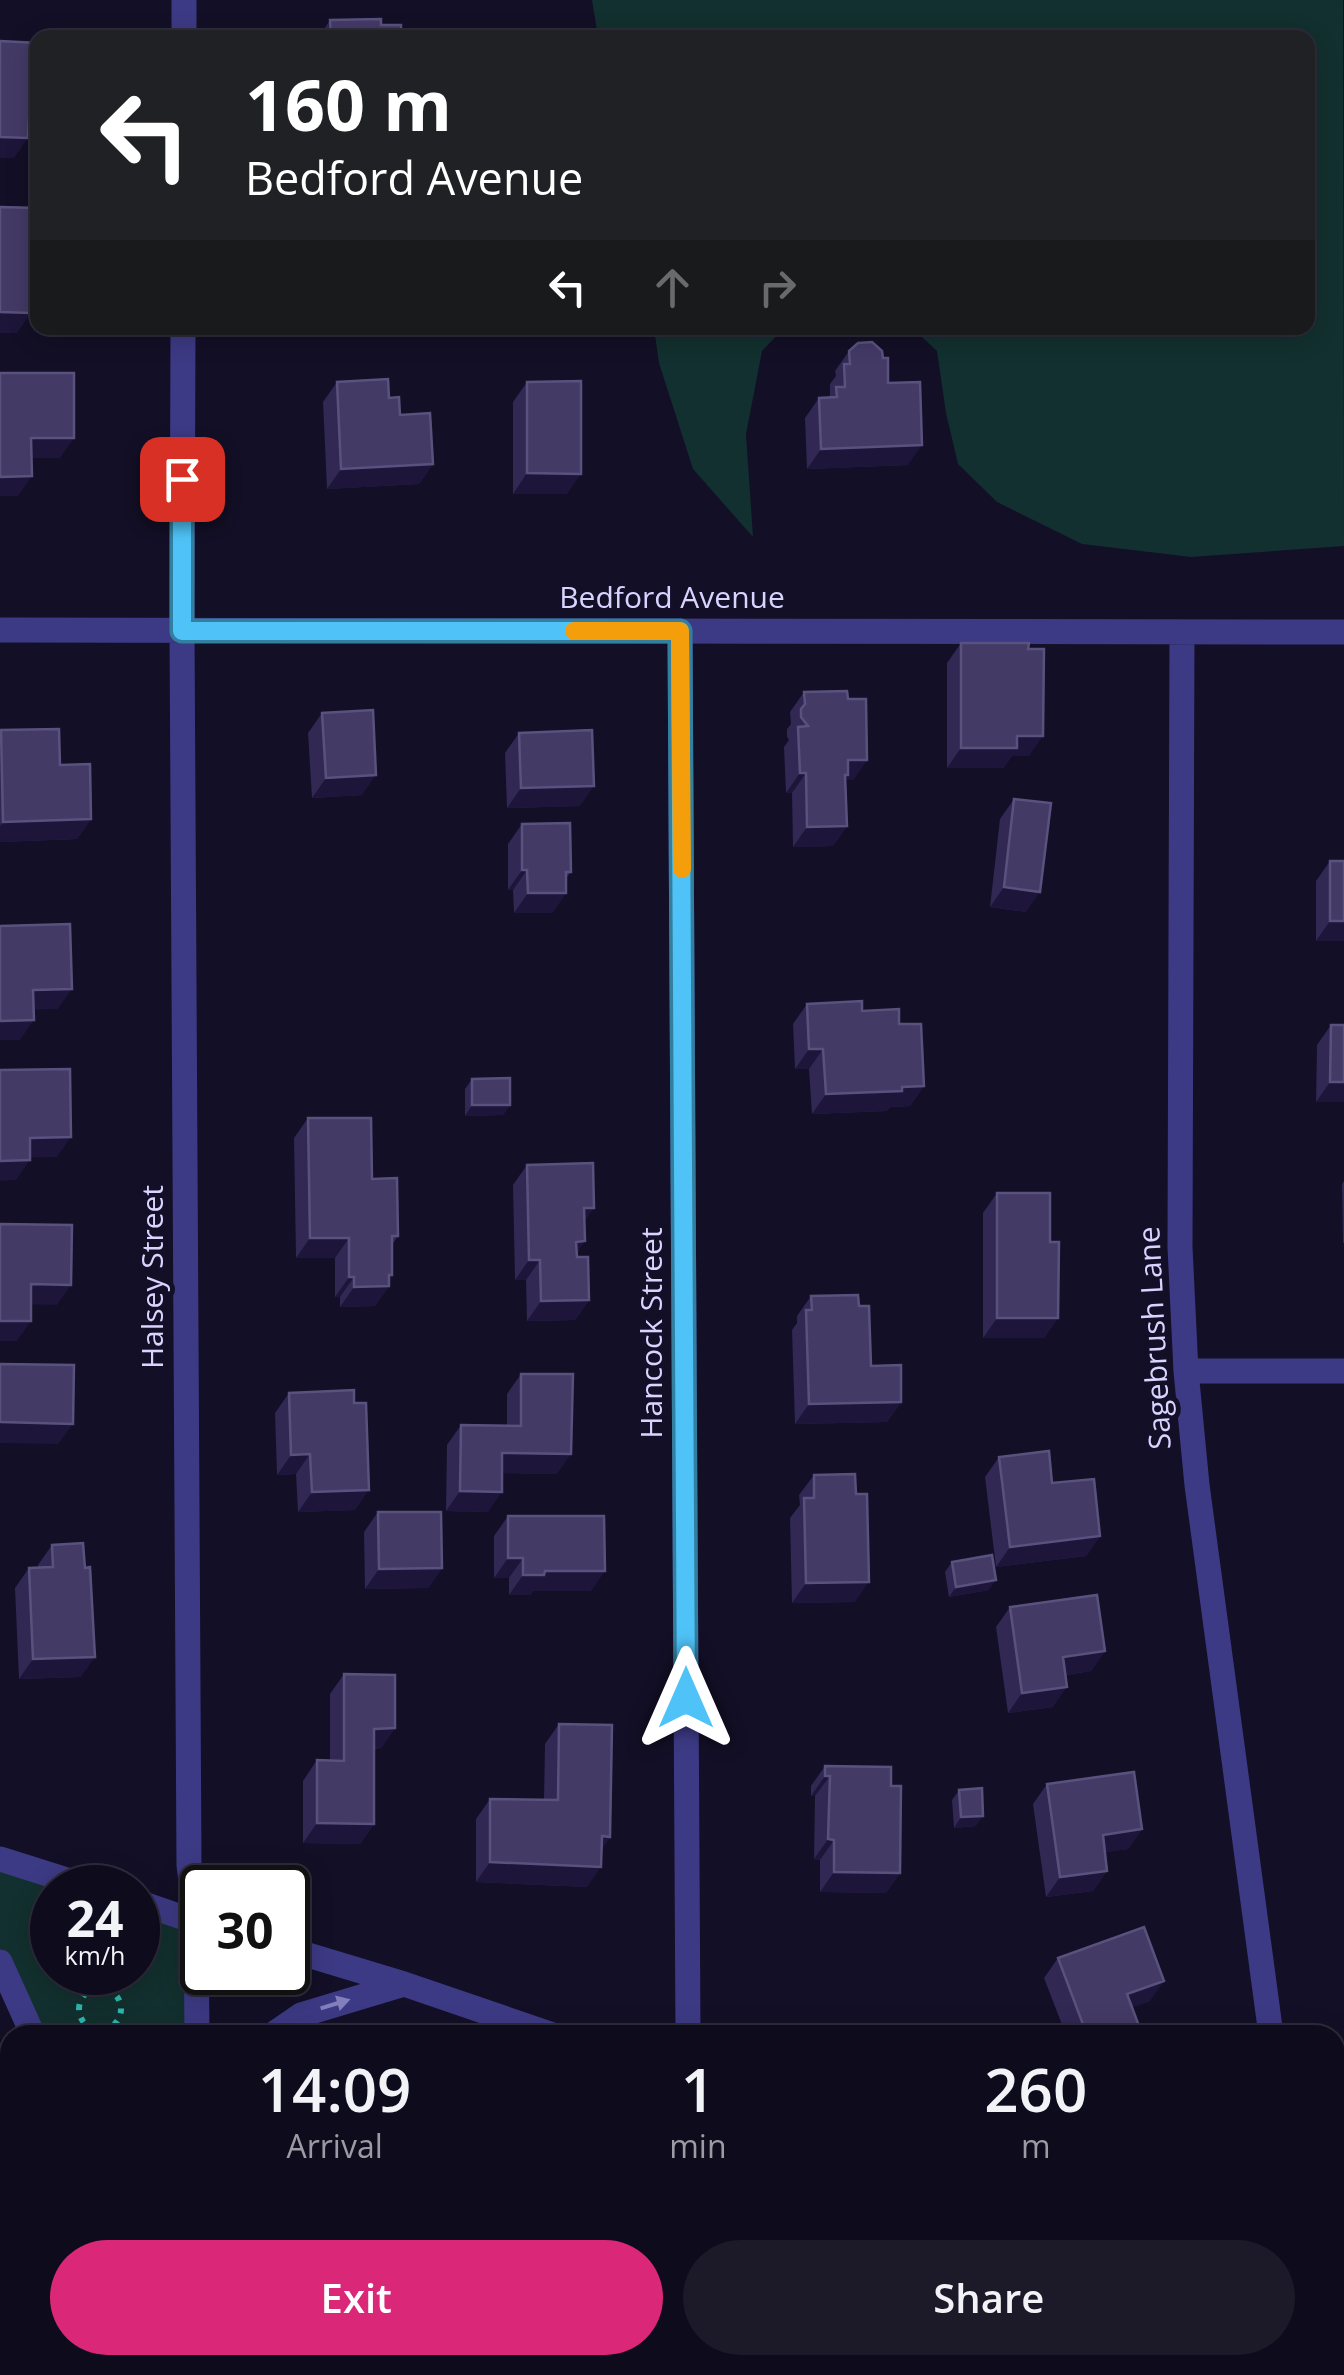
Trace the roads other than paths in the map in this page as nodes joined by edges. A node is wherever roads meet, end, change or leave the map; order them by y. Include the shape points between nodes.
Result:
1 (184, 0) edge
2 (184, 30) edge
3 (183, 335) edge
4 (0, 630) edge
5 (182, 631) junction
6 (680, 631) junction
7 (1182, 632) junction
8 (1344, 632) edge
9 (1186, 1371) junction
10 (1344, 1371) edge
11 (0, 1858) edge
12 (191, 1865) edge
13 (30, 1868) edge
14 (310, 1956) edge
15 (0, 1962) edge
16 (404, 1984) junction
17 (198, 1995) edge
18 (28, 2025) edge
19 (197, 2025) edge
20 (287, 2025) edge
21 (524, 2025) edge
22 (688, 2025) edge
23 (1270, 2025) edge

1 - 2 street
3 - 5 street, Halsey Street
4 - 5 street, Bedford Avenue
5 - 6 street, Bedford Avenue
5 - 12 street, Halsey Street
6 - 7 street, Bedford Avenue
6 - 22 street, Hancock Street
7 - 8 street, Bedford Avenue
7 - 9 street, Sagebrush Lane via 1180,1247
9 - 10 street
9 - 23 street, Sagebrush Lane
11 - 13 street
14 - 16 street
15 - 18 street
20 -> 16 street
16 - 21 street
17 - 19 street, Halsey Street

